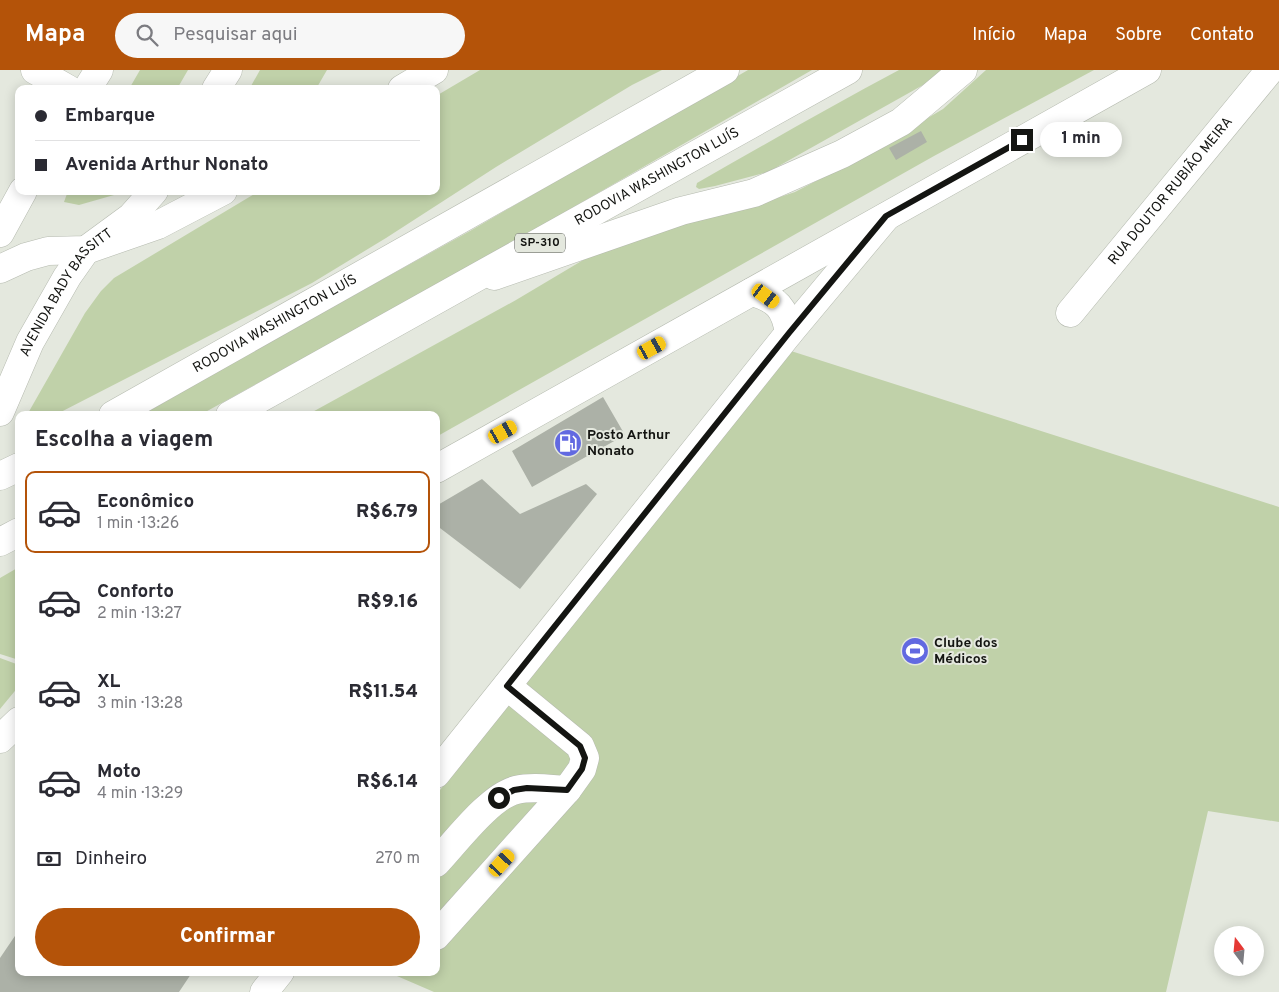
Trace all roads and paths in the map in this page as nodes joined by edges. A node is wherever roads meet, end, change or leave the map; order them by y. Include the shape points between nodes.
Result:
1 (35, 70) edge
2 (99, 70) edge
3 (228, 70) edge
4 (434, 70) edge
5 (725, 70) edge
6 (848, 70) edge
7 (964, 70) edge
8 (1147, 70) edge
9 (1270, 70) edge
10 (61, 85) edge
11 (90, 85) edge
12 (219, 85) edge
13 (409, 85) edge
14 (21, 195) edge
15 (150, 195) edge
16 (215, 195) edge
17 (886, 216) junction
18 (0, 233) edge
19 (86, 250) junction
20 (0, 269) edge
21 (459, 288) junction
22 (752, 292) junction
23 (1070, 313) dead end
24 (789, 333) junction
25 (120, 411) edge
26 (237, 411) edge
27 (0, 412) edge
28 (440, 467) edge
29 (15, 468) edge
30 (0, 476) edge
31 (15, 534) edge
32 (0, 542) edge
33 (507, 686) junction
34 (15, 725) edge
35 (0, 739) edge
36 (440, 769) edge
37 (567, 790) junction
38 (440, 859) edge
39 (440, 932) edge
40 (277, 976) edge
41 (265, 992) edge

1 - 10 main road
2 - 11 main road
3 - 12 main road
4 - 13 main road
5 - 25 main road, RODOVIA WASHINGTON LUÍS
6 - 21 main road, RODOVIA WASHINGTON LUÍS / SP-310
7 - 21 main road via 901,122 842,154 754,193 681,211
8 - 17 main road
9 - 23 main road, RUA DOUTOR RUBIÃO MEIRA
14 - 18 main road
15 - 19 main road, AVENIDA BADY BASSITT via 130,218
16 - 19 main road via 158,225
17 - 22 main road
17 - 24 main road
19 - 20 main road via 48,252 26,257
19 - 27 main road, AVENIDA BADY BASSITT via 30,342
21 - 26 main road, RODOVIA WASHINGTON LUÍS / SP-310
22 - 24 main road via 779,305
22 - 28 main road
24 - 33 main road
29 - 30 main road
31 - 32 main road
33 - 36 main road
33 - 37 main road via 580,746 585,758 582,769
34 - 35 main road
37 - 38 main road via 527,788 499,798
37 - 39 main road
40 - 41 main road

